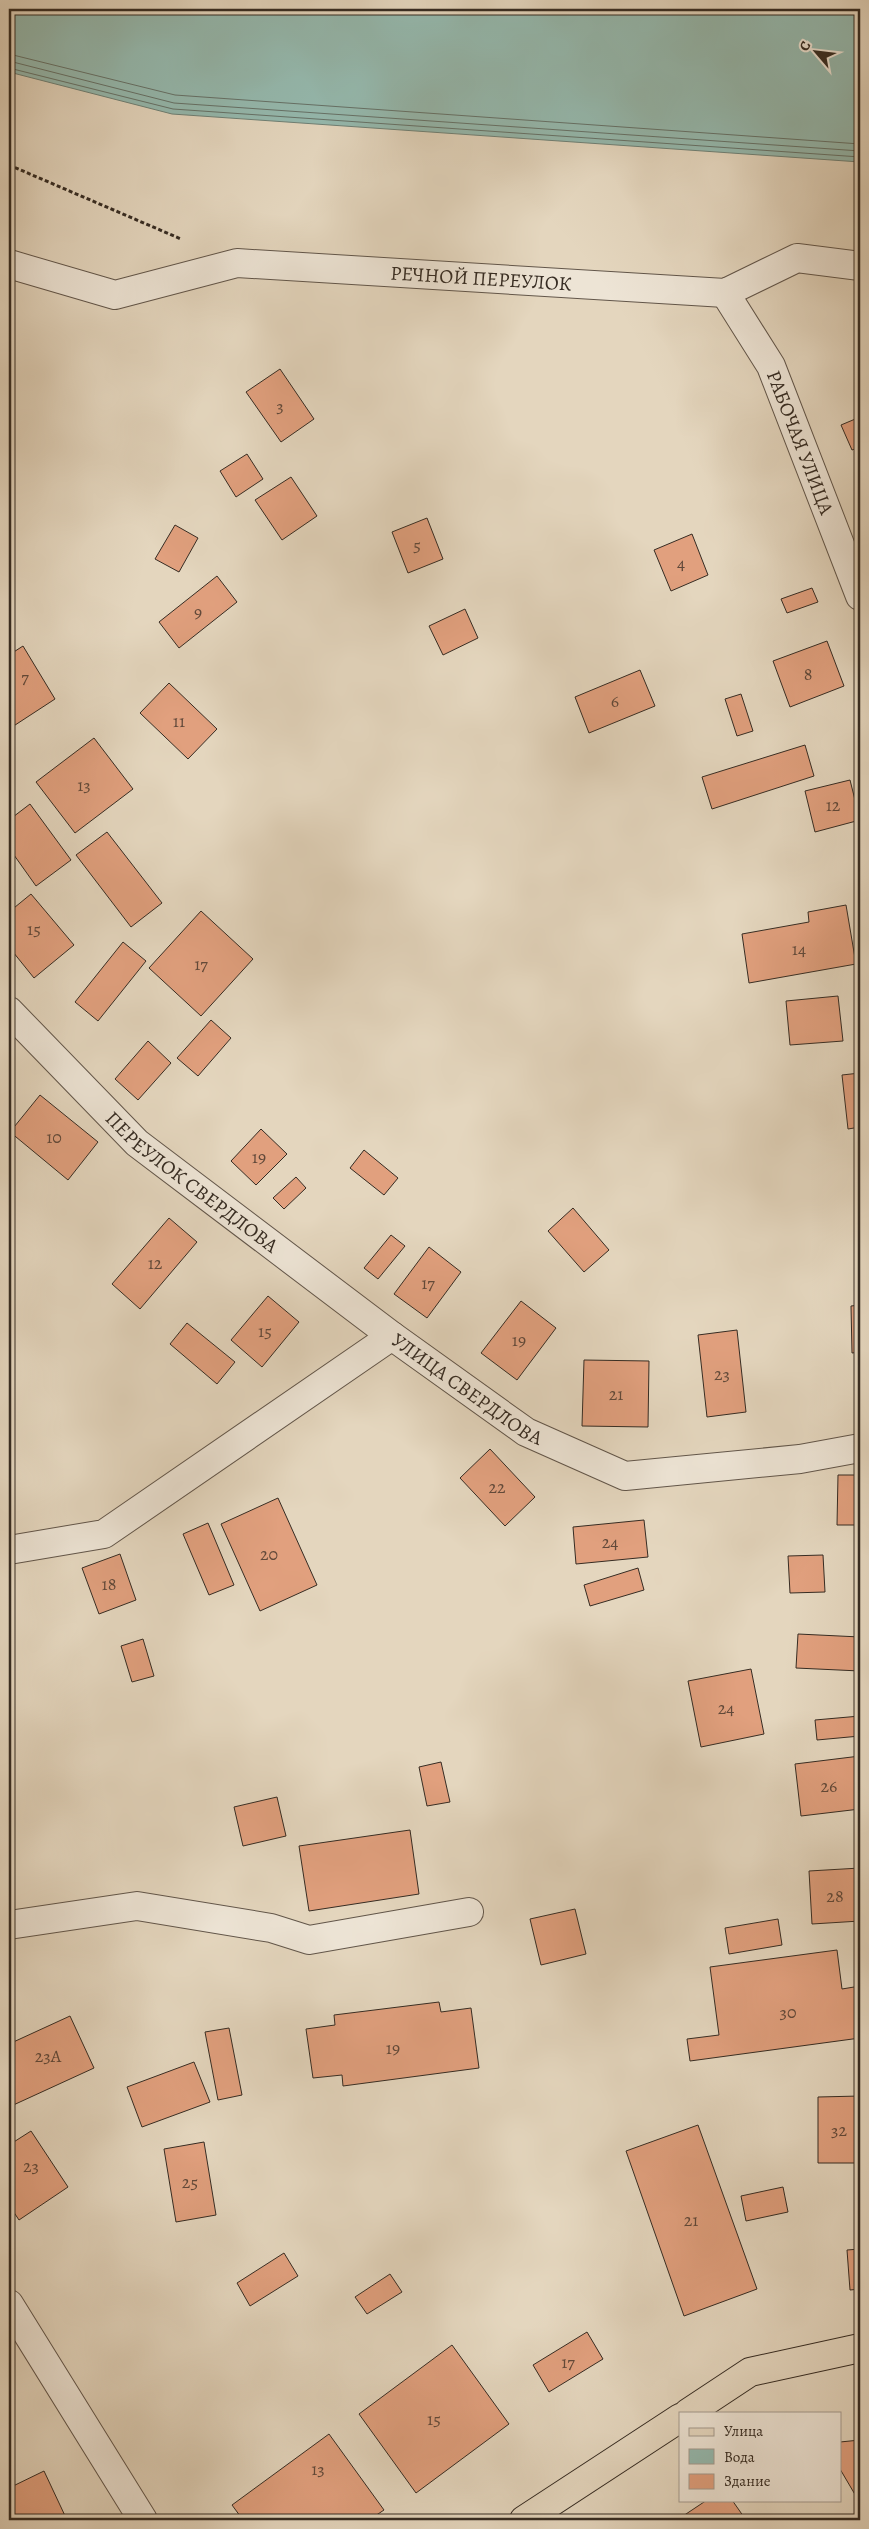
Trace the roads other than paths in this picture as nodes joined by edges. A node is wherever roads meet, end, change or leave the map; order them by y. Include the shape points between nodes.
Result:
1 (9, 264) edge
2 (860, 266) edge
3 (725, 293) junction
4 (860, 596) edge
5 (9, 1011) edge
6 (392, 1336) junction
7 (860, 1448) edge
8 (9, 1550) edge
9 (468, 1912) dead end
10 (9, 1925) edge
11 (9, 2304) edge
12 (860, 2348) edge
13 (690, 2412) edge
14 (679, 2419) edge
15 (143, 2520) edge
16 (524, 2520) edge

1 - 3 street, РЕЧНОЙ ПЕРЕУЛОК via 115,295 237,263
2 - 3 street via 797,258
3 - 4 street, РАБОЧАЯ УЛИЦА via 771,366
5 - 6 street, ПЕРЕУЛОК СВЕРДЛОВА via 137,1143
6 - 7 street, УЛИЦА СВЕРДЛОВА via 526,1432 625,1476 800,1459
6 - 8 street, УЛИЦА СВЕРДЛОВА via 104,1534
9 - 10 street via 309,1940 271,1928 137,1906
11 - 15 street
12 - 13 main road via 750,2372
14 - 16 main road

